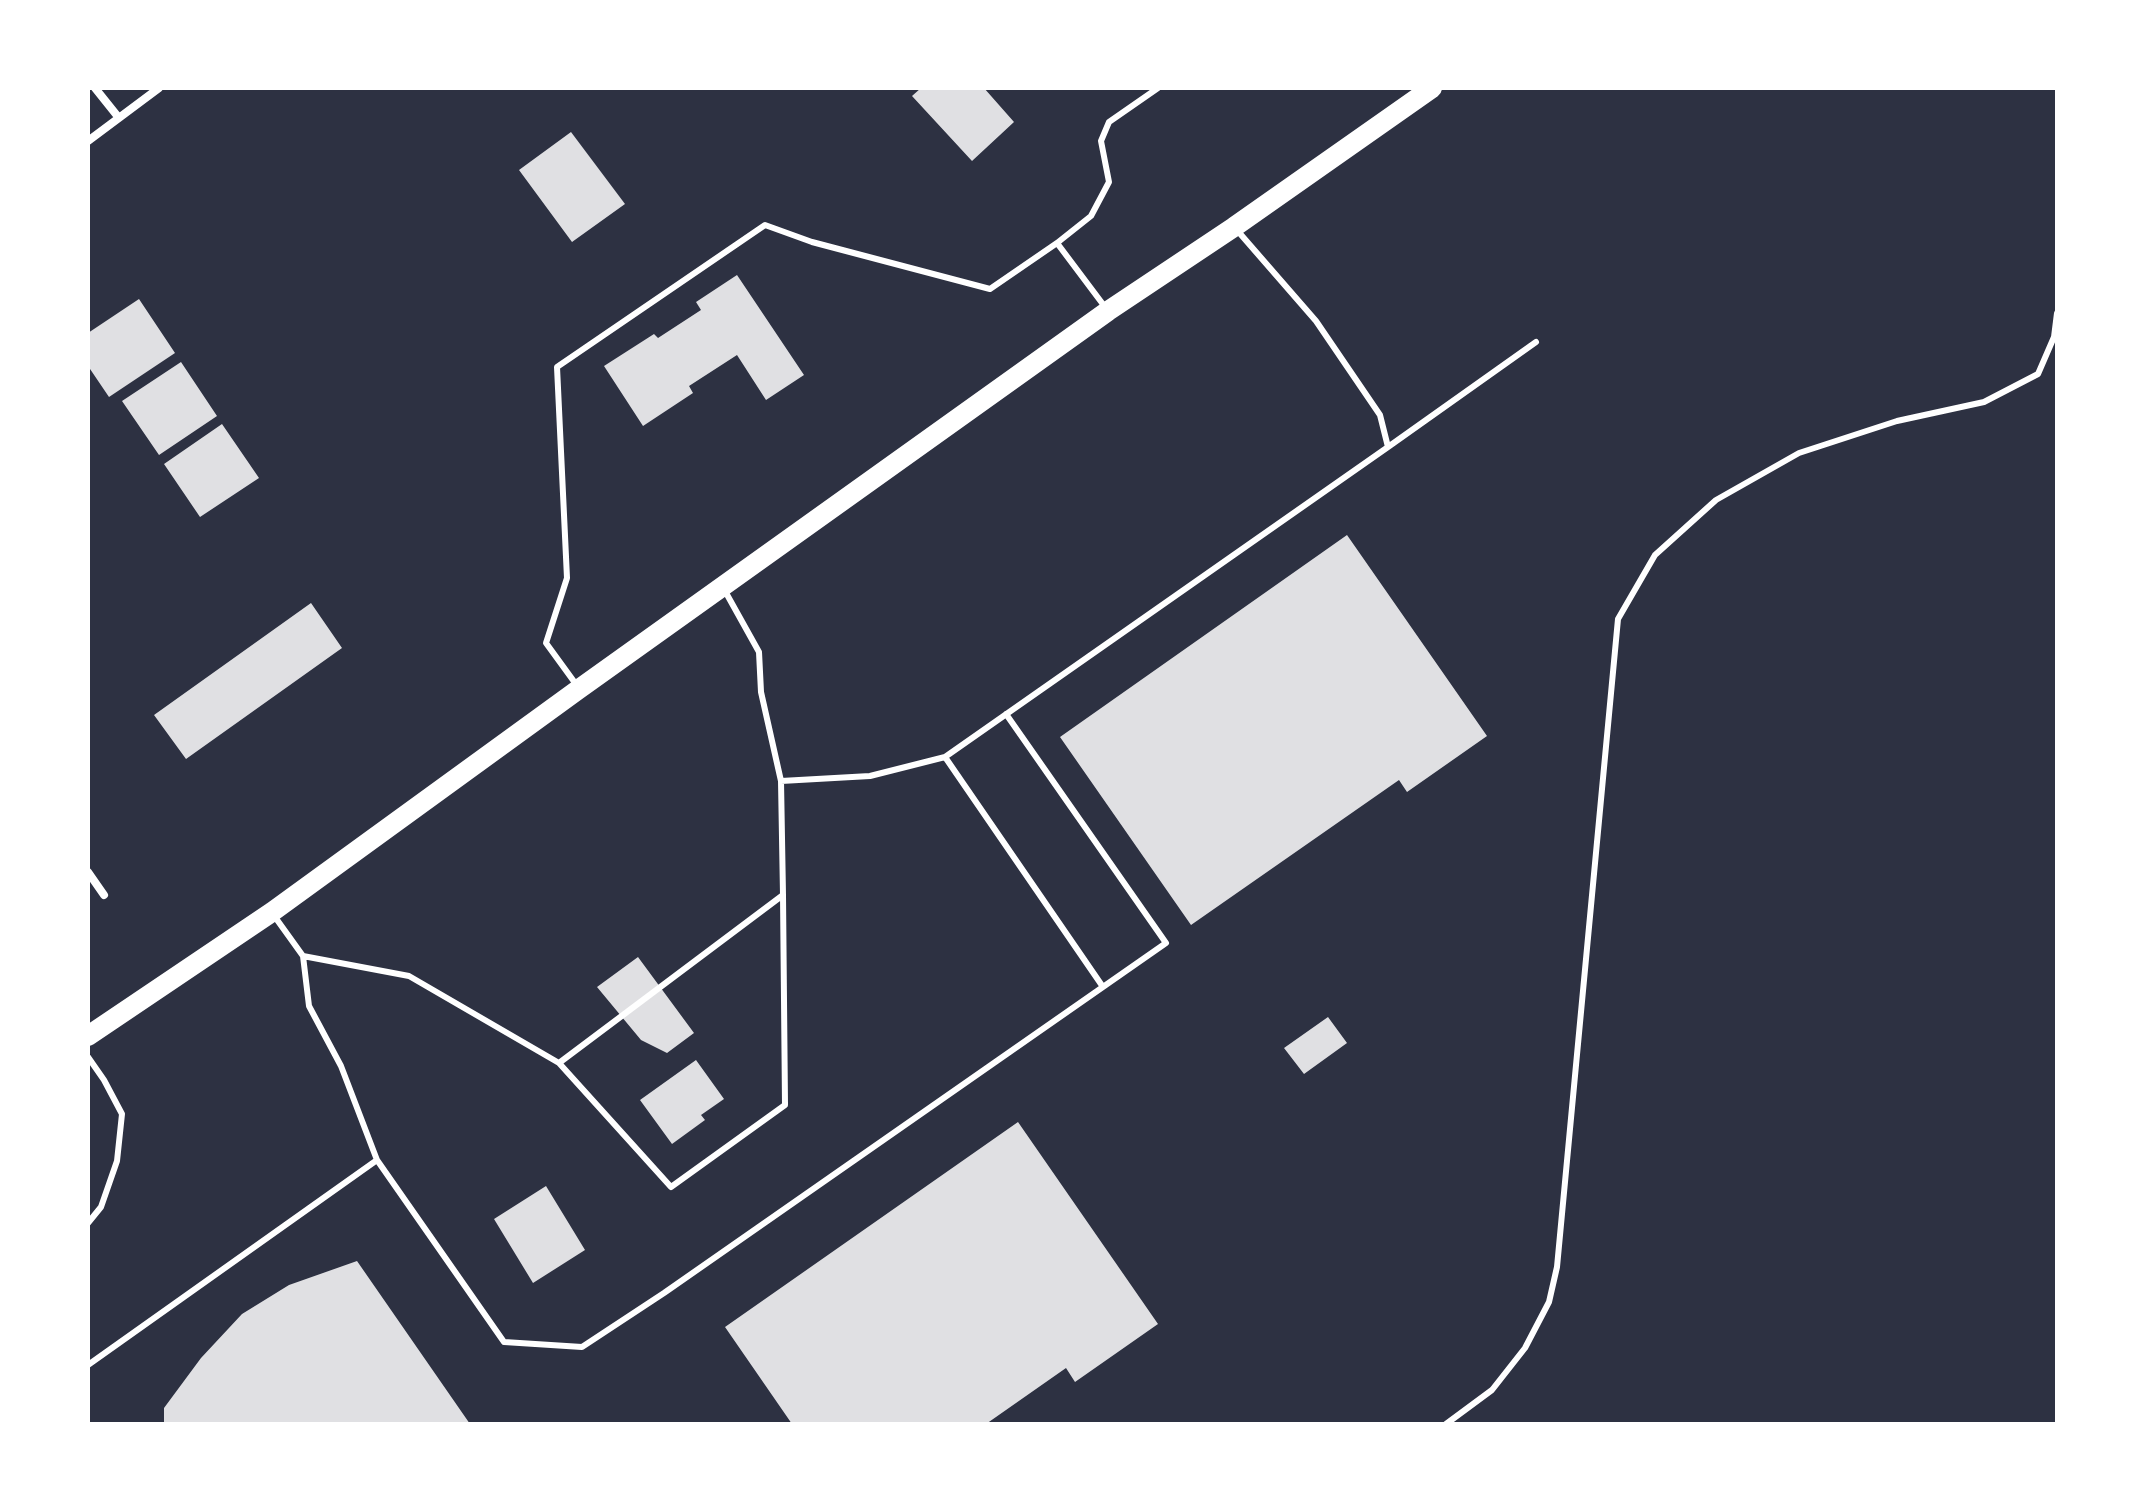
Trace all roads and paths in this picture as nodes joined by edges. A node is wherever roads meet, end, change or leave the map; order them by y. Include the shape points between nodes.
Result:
1 (95, 88) edge
2 (159, 88) edge
3 (1158, 88) edge
4 (1432, 88) edge
5 (119, 118) junction
6 (88, 141) edge
7 (1234, 227) junction
8 (1057, 243) junction
9 (1108, 311) junction
10 (2057, 313) edge
11 (1536, 342) dead end
12 (1388, 447) junction
13 (723, 587) junction
14 (579, 689) junction
15 (1006, 714) junction
16 (945, 757) junction
17 (781, 781) junction
18 (88, 872) edge
19 (104, 895) dead end
20 (783, 895) junction
21 (272, 912) junction
22 (303, 956) junction
23 (1103, 987) junction
24 (88, 1036) edge
25 (88, 1057) edge
26 (559, 1063) junction
27 (377, 1160) junction
28 (88, 1223) edge
29 (88, 1365) edge
30 (1446, 1424) edge

1 - 5 street
2 - 5 street
3 - 8 lane via 1109,122 1101,141 1109,182 1091,216
4 - 7 main road
5 - 6 street
7 - 9 main road
7 - 12 lane via 1316,321 1380,415
8 - 9 lane
8 - 14 lane via 990,289 765,225 557,367 567,578 546,643
9 - 13 main road
10 - 30 lane via 2054,337 2038,374 1984,402 1897,421 1799,453 1716,500 1655,555 1618,619 1557,1267 1549,1302 1525,1348 1492,1390
11 - 12 lane
12 - 15 lane
13 - 14 main road
13 - 17 lane via 759,652 761,692
14 - 21 main road
15 - 16 lane
15 - 23 lane via 1166,943
16 - 17 lane via 870,776
16 - 23 lane
17 - 20 lane
18 - 19 street
20 - 26 lane
20 - 26 lane via 785,1105 671,1187
21 - 22 lane
21 - 24 main road
22 - 26 lane via 409,976
22 - 27 lane via 309,1006 341,1066
23 - 27 lane via 582,1347 504,1342
25 - 28 lane via 122,1114 117,1161 101,1207
27 - 29 lane

